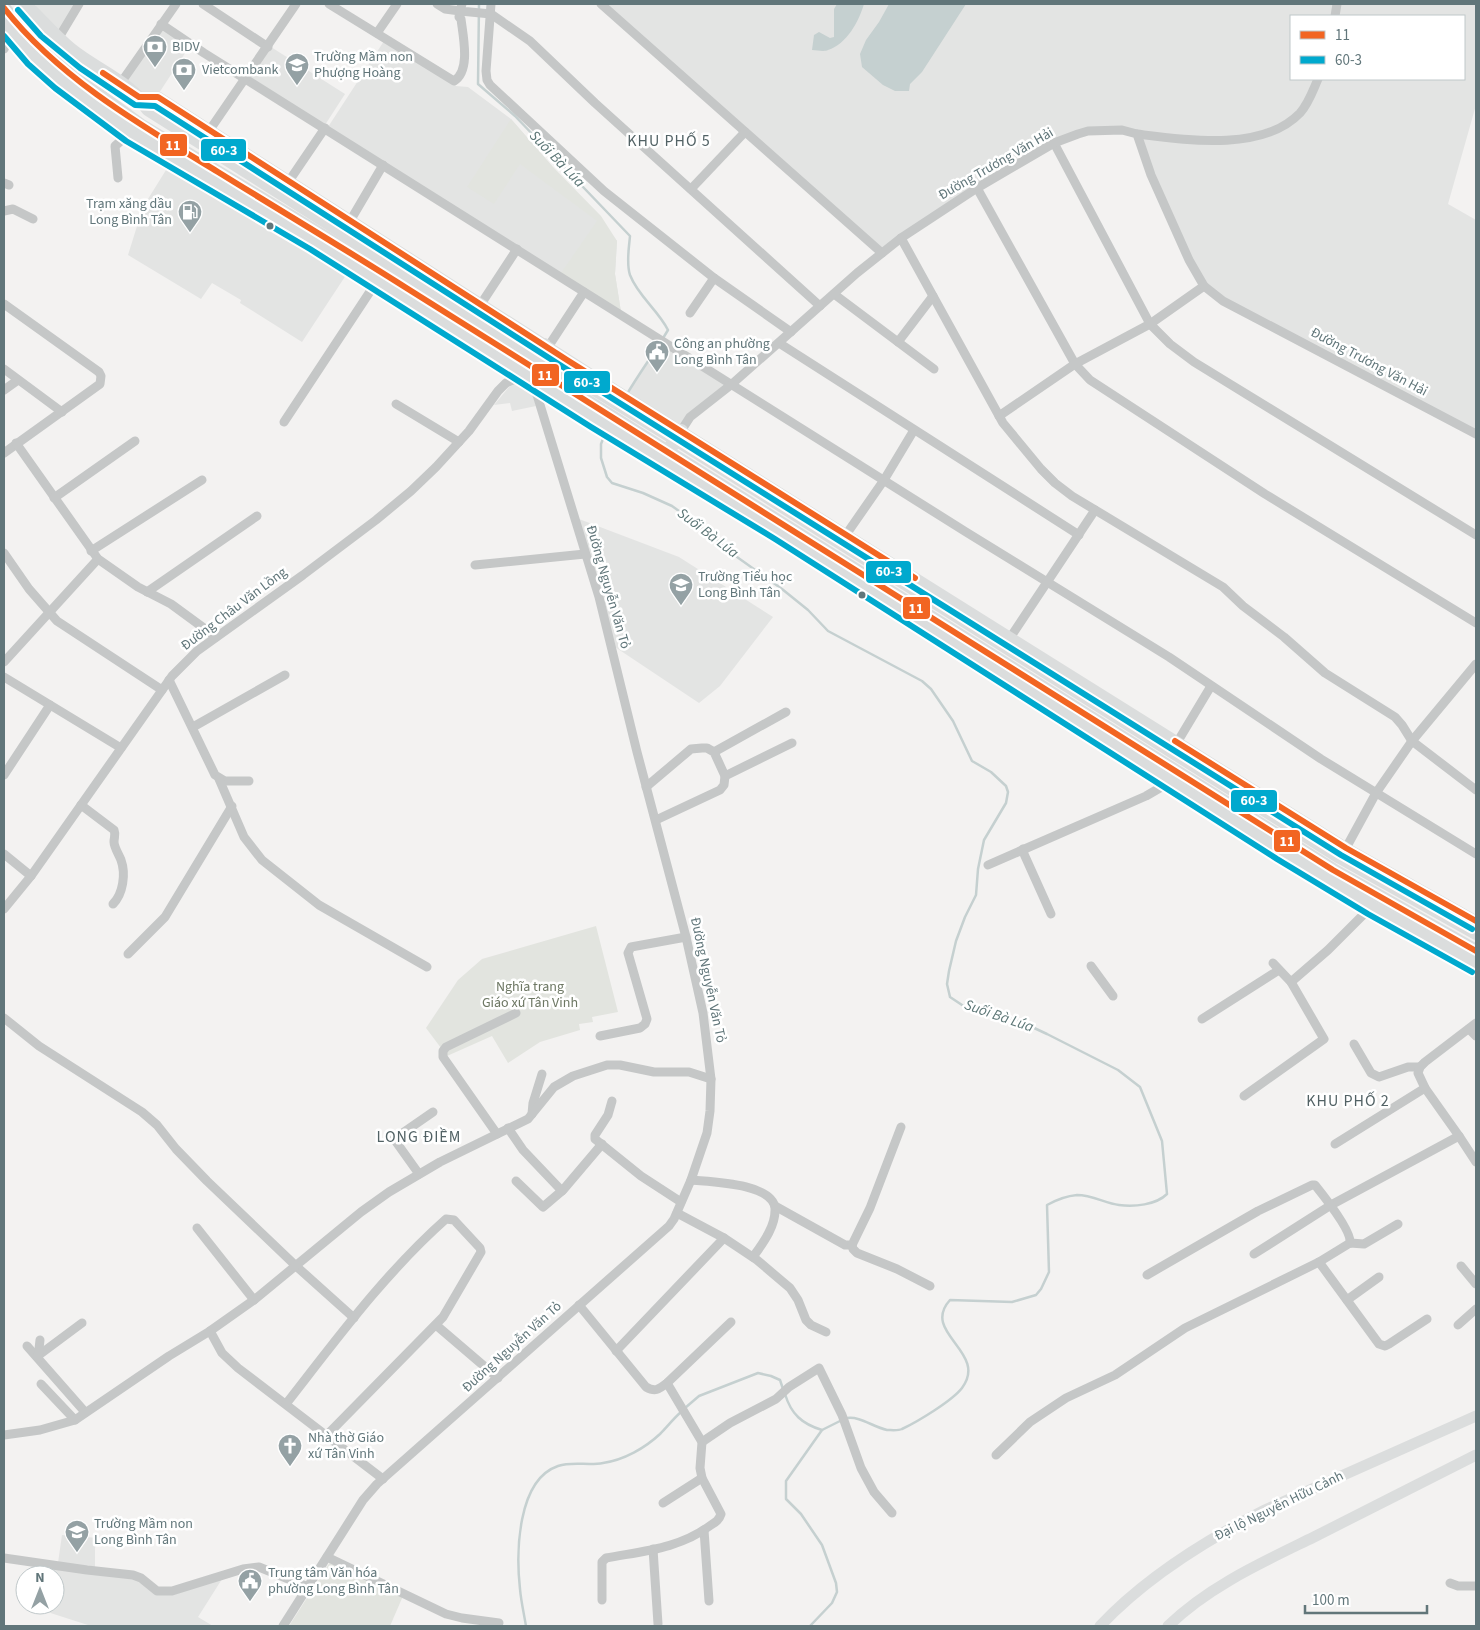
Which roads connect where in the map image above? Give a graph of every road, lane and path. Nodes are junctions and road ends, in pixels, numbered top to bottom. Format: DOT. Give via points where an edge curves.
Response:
graph roads {
  1 [pos="79,4"];
  2 [pos="176,4"];
  3 [pos="203,4"];
  4 [pos="296,4"];
  5 [pos="329,4"];
  6 [pos="397,4"];
  7 [pos="437,4"];
  8 [pos="491,4"];
  9 [pos="601,4"];
  10 [pos="26,5"];
  11 [pos="4,8"];
  12 [pos="461,8"];
  13 [pos="491,14"];
  14 [pos="161,24"];
  15 [pos="12,28"];
  16 [pos="377,33"];
  17 [pos="58,39"];
  18 [pos="268,46"];
  19 [pos="4,50"];
  20 [pos="246,78"];
  21 [pos="1318,80"];
  22 [pos="120,84"];
  23 [pos="140,97"];
  24 [pos="325,128"];
  25 [pos="209,131"];
  26 [pos="130,132"];
  27 [pos="745,132"];
  28 [pos="1137,134"];
  29 [pos="1054,143"];
  30 [pos="383,165"];
  31 [pos="118,178"];
  32 [pos="289,181"];
  33 [pos="977,188"];
  34 [pos="691,189"];
  35 [pos="4,211"];
  36 [pos="33,219"];
  37 [pos="350,220"];
  38 [pos="342,232"];
  39 [pos="901,238"];
  40 [pos="517,249"];
  41 [pos="882,253"];
  42 [pos="714,278"];
  43 [pos="377,281"];
  44 [pos="1204,286"];
  45 [pos="584,292"];
  46 [pos="834,294"];
  47 [pos="933,296"];
  48 [pos="4,304"];
  49 [pos="481,304"];
  50 [pos="820,306"];
  51 [pos="690,313"];
  52 [pos="1150,324"];
  53 [pos="791,332"];
  54 [pos="898,342"];
  55 [pos="779,343"];
  56 [pos="537,357"];
  57 [pos="1075,364"];
  58 [pos="4,369"];
  59 [pos="934,370"];
  60 [pos="18,380"];
  61 [pos="732,384"];
  62 [pos="4,390"];
  63 [pos="396,404"];
  64 [pos="606,405"];
  65 [pos="62,412"];
  66 [pos="623,416"];
  67 [pos="999,416"];
  68 [pos="284,422"];
  69 [pos="914,430"];
  70 [pos="1476,434"];
  71 [pos="678,435"];
  72 [pos="135,441"];
  73 [pos="459,442"];
  74 [pos="16,443"];
  75 [pos="4,453"];
  76 [pos="665,456"];
  77 [pos="202,480"];
  78 [pos="884,480"];
  79 [pos="54,498"];
  80 [pos="1095,510"];
  81 [pos="257,516"];
  82 [pos="1079,535"];
  83 [pos="1476,535"];
  84 [pos="843,538"];
  85 [pos="91,551"];
  86 [pos="4,553"];
  87 [pos="585,554"];
  88 [pos="98,560"];
  89 [pos="475,565"];
  90 [pos="1048,582"];
  91 [pos="147,592"];
  92 [pos="49,613"];
  93 [pos="1476,623"];
  94 [pos="216,638"];
  95 [pos="1008,641"];
  96 [pos="4,662"];
  97 [pos="1476,664"];
  98 [pos="285,675"];
  99 [pos="4,677"];
  100 [pos="169,680"];
  101 [pos="1211,686"];
  102 [pos="162,690"];
  103 [pos="50,706"];
  104 [pos="786,712"];
  105 [pos="193,727"];
  106 [pos="1412,741"];
  107 [pos="792,743"];
  108 [pos="1174,747"];
  109 [pos="121,748"];
  110 [pos="714,752"];
  111 [pos="4,775"];
  112 [pos="725,776"];
  113 [pos="1174,777"];
  114 [pos="219,779"];
  115 [pos="249,782"];
  116 [pos="646,787"];
  117 [pos="1476,790"];
  118 [pos="1376,793"];
  119 [pos="81,804"];
  120 [pos="232,806"];
  121 [pos="656,820"];
  122 [pos="1023,849"];
  123 [pos="1343,852"];
  124 [pos="4,854"];
  125 [pos="1476,854"];
  126 [pos="988,865"];
  127 [pos="1331,875"];
  128 [pos="31,876"];
  129 [pos="112,904"];
  130 [pos="1372,906"];
  131 [pos="4,909"];
  132 [pos="1051,914"];
  133 [pos="1476,921"];
  134 [pos="1476,933"];
  135 [pos="686,937"];
  136 [pos="1476,951"];
  137 [pos="128,954"];
  138 [pos="1476,964"];
  139 [pos="1091,966"];
  140 [pos="428,967"];
  141 [pos="1291,982"];
  142 [pos="1113,996"];
  143 [pos="516,1013"];
  144 [pos="4,1018"];
  145 [pos="1202,1018"];
  146 [pos="1473,1026"];
  147 [pos="600,1036"];
  148 [pos="1476,1036"];
  149 [pos="1354,1044"];
  150 [pos="1420,1067"];
  151 [pos="542,1074"];
  152 [pos="711,1080"];
  153 [pos="1425,1088"];
  154 [pos="1244,1096"];
  155 [pos="612,1101"];
  156 [pos="433,1112"];
  157 [pos="532,1114"];
  158 [pos="901,1127"];
  159 [pos="508,1128"];
  160 [pos="497,1134"];
  161 [pos="1459,1136"];
  162 [pos="602,1144"];
  163 [pos="1335,1144"];
  164 [pos="1476,1162"];
  165 [pos="419,1174"];
  166 [pos="691,1180"];
  167 [pos="516,1181"];
  168 [pos="562,1191"];
  169 [pos="681,1202"];
  170 [pos="1331,1205"];
  171 [pos="774,1206"];
  172 [pos="677,1213"];
  173 [pos="1398,1224"];
  174 [pos="197,1228"];
  175 [pos="724,1238"];
  176 [pos="1350,1243"];
  177 [pos="852,1245"];
  178 [pos="1254,1254"];
  179 [pos="754,1257"];
  180 [pos="1319,1262"];
  181 [pos="296,1266"];
  182 [pos="1461,1266"];
  183 [pos="1147,1275"];
  184 [pos="1379,1277"];
  185 [pos="1476,1284"];
  186 [pos="930,1286"];
  187 [pos="254,1300"];
  188 [pos="1347,1300"];
  189 [pos="579,1305"];
  190 [pos="1476,1309"];
  191 [pos="354,1318"];
  192 [pos="1427,1319"];
  193 [pos="82,1322"];
  194 [pos="731,1322"];
  195 [pos="436,1325"];
  196 [pos="1458,1325"];
  197 [pos="210,1331"];
  198 [pos="826,1332"];
  199 [pos="40,1340"];
  200 [pos="27,1346"];
  201 [pos="616,1351"];
  202 [pos="38,1357"];
  203 [pos="498,1378"];
  204 [pos="41,1384"];
  205 [pos="667,1384"];
  206 [pos="286,1404"];
  207 [pos="85,1412"];
  208 [pos="1476,1416"];
  209 [pos="75,1420"];
  210 [pos="4,1435"];
  211 [pos="327,1435"];
  212 [pos="702,1442"];
  213 [pos="996,1455"];
  214 [pos="1476,1455"];
  215 [pos="702,1478"];
  216 [pos="383,1479"];
  217 [pos="663,1503"];
  218 [pos="892,1512"];
  219 [pos="704,1530"];
  220 [pos="653,1549"];
  221 [pos="327,1557"];
  222 [pos="4,1558"];
  223 [pos="1450,1583"];
  224 [pos="1476,1586"];
  225 [pos="308,1587"];
  226 [pos="602,1600"];
  227 [pos="710,1601"];
  228 [pos="499,1623"];
  229 [pos="658,1624"];
  230 [pos="283,1626"];
  231 [pos="1100,1626"];
  232 [pos="1168,1626"];
  1 -- 17 [label="street"];
  2 -- 14 [label="street"];
  3 -- 18 [label="street"];
  4 -- 18 [label="street"];
  5 -- 16 [label="street"];
  6 -- 16 [label="street"];
  7 -- 12 [label="street" via="445,8"];
  8 -- 13 [label="street"];
  9 -- 27 [label="street"];
  10 -- 17 [label="highway"];
  11 -- 15 [label="highway"];
  12 -- 13 [label="street"];
  12 -- 16 [label="street" via="459,17 465,66 458,80 454,81"];
  13 -- 34 [label="street" via="530,41"];
  13 -- 42 [label="street" via="486,72 490,85 586,175"];
  14 -- 20 [label="street"];
  14 -- 22 [label="street"];
  15 -- 19 [label="street"];
  15 -- 26 [label="main road" via="61,81"];
  15 -- 56 [label="highway" via="140,125 328,239"];
  17 -- 22 [label="highway"];
  18 -- 20 [label="street"];
  20 -- 24 [label="street"];
  20 -- 25 [label="street"];
  21 -- 28 [label="street" via="1301,112 1291,122 1272,131 1228,141"];
  22 -- 23 [label="highway"];
  23 -- 25 [label="main road" via="158,97"];
  23 -- 38 [label="highway" via="148,109"];
  24 -- 30 [label="street"];
  24 -- 32 [label="street"];
  25 -- 32 [label="main road"];
  26 -- 31 [label="street" via="115,146"];
  26 -- 43 [label="main road"];
  27 -- 34 [label="street"];
  27 -- 41 [label="street"];
  28 -- 29 [label="street, Đường Trương Văn Hải" via="1122,130 1088,131"];
  28 -- 44 [label="street, Đường Trương Văn Hải" via="1151,175"];
  29 -- 33 [label="street, Đường Trương Văn Hải"];
  29 -- 52 [label="street"];
  30 -- 37 [label="street"];
  30 -- 40 [label="street"];
  32 -- 37 [label="main road"];
  33 -- 39 [label="street, Đường Trương Văn Hải"];
  33 -- 57 [label="street"];
  34 -- 50 [label="street"];
  35 -- 36 [label="street" via="13,210"];
  37 -- 38 [label="street"];
  37 -- 49 [label="main road"];
  38 -- 56 [label="highway"];
  39 -- 41 [label="street, Đường Trương Văn Hải"];
  39 -- 47 [label="street"];
  40 -- 45 [label="street"];
  40 -- 49 [label="street"];
  41 -- 46 [label="street, Đường Trương Văn Hải"];
  42 -- 51 [label="street"];
  42 -- 53 [label="street"];
  43 -- 56 [label="main road"];
  43 -- 68 [label="street"];
  44 -- 52 [label="street"];
  44 -- 70 [label="street, Đường Trương Văn Hải" via="1222,301"];
  45 -- 56 [label="street"];
  45 -- 61 [label="street"];
  46 -- 50 [label="street, Đường Trương Văn Hải"];
  46 -- 54 [label="street"];
  47 -- 54 [label="street"];
  47 -- 67 [label="street"];
  48 -- 65 [label="street" via="99,372 100,384"];
  49 -- 56 [label="main road"];
  50 -- 53 [label="street, Đường Trương Văn Hải"];
  52 -- 57 [label="street"];
  52 -- 83 [label="street" via="1194,362"];
  53 -- 55 [label="street, Đường Trương Văn Hải"];
  54 -- 59 [label="street"];
  55 -- 61 [label="street, Đường Trương Văn Hải"];
  55 -- 69 [label="street"];
  56 -- 64 [label="highway"];
  56 -- 64 [label="main road"];
  56 -- 73 [label="street, Đường Châu Văn Lồng" via="498,391"];
  56 -- 87 [label="street, Đường Nguyễn Văn Tỏ" via="537,395"];
  57 -- 67 [label="street"];
  57 -- 93 [label="street" via="1097,385 1265,494"];
  58 -- 60 [label="street"];
  60 -- 62 [label="street"];
  60 -- 65 [label="street"];
  61 -- 71 [label="street, Đường Trương Văn Hải" via="690,417"];
  61 -- 78 [label="street"];
  63 -- 73 [label="street"];
  64 -- 66 [label="highway"];
  64 -- 66 [label="main road"];
  65 -- 74 [label="street"];
  66 -- 71 [label="highway"];
  66 -- 76 [label="highway"];
  67 -- 80 [label="street" via="1027,454 1055,483"];
  69 -- 78 [label="street"];
  69 -- 82 [label="street"];
  71 -- 76 [label="highway"];
  71 -- 84 [label="highway"];
  72 -- 79 [label="street"];
  73 -- 94 [label="street, Đường Châu Văn Lồng" via="427,476 376,520"];
  74 -- 75 [label="street"];
  74 -- 79 [label="street"];
  76 -- 113 [label="highway"];
  77 -- 85 [label="street"];
  78 -- 84 [label="street"];
  78 -- 90 [label="street"];
  79 -- 85 [label="street"];
  80 -- 82 [label="street"];
  80 -- 106 [label="street" via="1223,587 1325,672 1395,717"];
  81 -- 91 [label="street"];
  82 -- 90 [label="street"];
  84 -- 95 [label="highway"];
  85 -- 88 [label="street"];
  86 -- 92 [label="street"];
  87 -- 89 [label="street"];
  87 -- 116 [label="street, Đường Nguyễn Văn Tỏ" via="599,597"];
  88 -- 91 [label="street"];
  88 -- 92 [label="street"];
  90 -- 95 [label="street"];
  90 -- 101 [label="street"];
  91 -- 94 [label="street" via="171,604"];
  92 -- 96 [label="street"];
  92 -- 102 [label="street"];
  94 -- 100 [label="street, Đường Châu Văn Lồng" via="197,651"];
  95 -- 108 [label="highway"];
  97 -- 106 [label="street"];
  98 -- 105 [label="street"];
  99 -- 103 [label="street"];
  100 -- 102 [label="street, Đường Châu Văn Lồng"];
  100 -- 105 [label="street"];
  101 -- 108 [label="street"];
  101 -- 118 [label="street"];
  102 -- 109 [label="street, Đường Châu Văn Lồng"];
  103 -- 109 [label="street"];
  103 -- 111 [label="street"];
  104 -- 110 [label="street"];
  105 -- 114 [label="street"];
  106 -- 117 [label="street"];
  106 -- 118 [label="street"];
  107 -- 112 [label="street"];
  108 -- 123 [label="highway"];
  109 -- 119 [label="street, Đường Châu Văn Lồng"];
  110 -- 112 [label="street"];
  110 -- 116 [label="street" via="708,748 691,749"];
  112 -- 121 [label="street" via="720,790"];
  113 -- 122 [label="street" via="1146,796"];
  113 -- 127 [label="highway"];
  114 -- 115 [label="street"];
  114 -- 120 [label="street"];
  116 -- 121 [label="street, Đường Nguyễn Văn Tỏ"];
  118 -- 123 [label="street"];
  118 -- 125 [label="street"];
  119 -- 128 [label="street, Đường Châu Văn Lồng"];
  119 -- 129 [label="street" via="116,835 114,842 124,876 119,897"];
  120 -- 137 [label="street" via="166,917"];
  120 -- 140 [label="street" via="244,837 262,860 319,905"];
  121 -- 135 [label="street, Đường Nguyễn Văn Tỏ"];
  122 -- 126 [label="street"];
  122 -- 132 [label="street"];
  123 -- 127 [label="highway"];
  123 -- 133 [label="main road"];
  123 -- 134 [label="highway"];
  124 -- 128 [label="street"];
  127 -- 130 [label="main road"];
  127 -- 136 [label="highway"];
  128 -- 131 [label="street, Đường Châu Văn Lồng"];
  130 -- 138 [label="main road"];
  130 -- 141 [label="street"];
  135 -- 147 [label="street" via="631,947 628,953 647,1018 645,1024 640,1028"];
  135 -- 152 [label="street, Đường Nguyễn Văn Tỏ" via="703,1013"];
  139 -- 142 [label="street"];
  141 -- 145 [label="street" via="1276,966"];
  141 -- 154 [label="street" via="1324,1039"];
  143 -- 160 [label="street" via="443,1051 443,1058"];
  144 -- 181 [label="street" via="39,1046 142,1112 192,1166"];
  146 -- 148 [label="street"];
  146 -- 150 [label="street"];
  149 -- 150 [label="street" via="1375,1076"];
  150 -- 153 [label="street" via="1418,1073"];
  151 -- 157 [label="street"];
  152 -- 157 [label="street" via="689,1072 654,1072 607,1064 573,1076 554,1087"];
  152 -- 166 [label="street, Đường Nguyễn Văn Tỏ" via="706,1133"];
  153 -- 161 [label="street"];
  153 -- 163 [label="street"];
  155 -- 162 [label="street" via="608,1115 595,1135"];
  156 -- 165 [label="street" via="394,1139"];
  157 -- 159 [label="street"];
  158 -- 177 [label="street"];
  159 -- 160 [label="street"];
  159 -- 168 [label="street" via="523,1150"];
  160 -- 165 [label="street"];
  161 -- 164 [label="street"];
  161 -- 170 [label="street"];
  162 -- 168 [label="street"];
  162 -- 169 [label="street" via="640,1176"];
  165 -- 181 [label="street" via="360,1212"];
  166 -- 169 [label="street, Đường Nguyễn Văn Tỏ"];
  166 -- 171 [label="street" via="761,1191 769,1196"];
  167 -- 168 [label="street" via="543,1207"];
  169 -- 172 [label="street, Đường Nguyễn Văn Tỏ"];
  170 -- 176 [label="street" via="1349,1235"];
  170 -- 178 [label="street"];
  170 -- 183 [label="street" via="1314,1185 1307,1186"];
  171 -- 177 [label="street" via="845,1245"];
  171 -- 179 [label="street" via="770,1231"];
  172 -- 175 [label="street"];
  172 -- 189 [label="street, Đường Nguyễn Văn Tỏ" via="669,1226"];
  173 -- 176 [label="street" via="1364,1244"];
  174 -- 187 [label="street"];
  175 -- 179 [label="street"];
  175 -- 201 [label="street"];
  176 -- 180 [label="street"];
  177 -- 186 [label="street" via="857,1253"];
  179 -- 198 [label="street" via="790,1288 806,1320"];
  180 -- 188 [label="street"];
  180 -- 213 [label="street" via="1185,1328 1115,1375 1066,1398 1030,1422"];
  181 -- 187 [label="street"];
  181 -- 191 [label="street"];
  182 -- 185 [label="street"];
  184 -- 188 [label="street"];
  187 -- 197 [label="street"];
  188 -- 192 [label="street" via="1382,1345 1389,1344"];
  189 -- 201 [label="street"];
  189 -- 203 [label="street, Đường Nguyễn Văn Tỏ"];
  190 -- 196 [label="street"];
  191 -- 195 [label="street" via="406,1259 449,1219 454,1220 480,1248 480,1252"];
  191 -- 206 [label="street"];
  193 -- 202 [label="street"];
  194 -- 205 [label="street"];
  195 -- 203 [label="street"];
  195 -- 211 [label="street"];
  197 -- 206 [label="street" via="222,1354"];
  197 -- 207 [label="street"];
  199 -- 202 [label="street"];
  200 -- 202 [label="street"];
  201 -- 205 [label="street" via="652,1391"];
  202 -- 207 [label="street"];
  203 -- 216 [label="street, Đường Nguyễn Văn Tỏ"];
  204 -- 209 [label="street"];
  205 -- 212 [label="street"];
  206 -- 211 [label="street"];
  207 -- 209 [label="street"];
  208 -- 231 [label="main road, Đại lộ Nguyễn Hữu Cảnh" via="1233,1526 1158,1576"];
  209 -- 210 [label="street" via="40,1430"];
  211 -- 216 [label="street"];
  212 -- 215 [label="street"];
  212 -- 218 [label="street" via="776,1399 819,1368 842,1415 861,1468 874,1492"];
  214 -- 232 [label="main road" via="1266,1560 1212,1592"];
  215 -- 217 [label="street"];
  215 -- 219 [label="street" via="721,1514 720,1519"];
  216 -- 221 [label="street, Đường Nguyễn Văn Tỏ" via="363,1500"];
  219 -- 220 [label="street" via="678,1544"];
  219 -- 227 [label="street"];
  220 -- 226 [label="street" via="604,1560"];
  220 -- 229 [label="street"];
  221 -- 225 [label="street, Đường Nguyễn Văn Tỏ"];
  221 -- 228 [label="street" via="446,1614"];
  222 -- 225 [label="street" via="133,1575 157,1591 172,1591 259,1567"];
  223 -- 224 [label="street"];
  225 -- 230 [label="street, Đường Nguyễn Văn Tỏ"];
}
